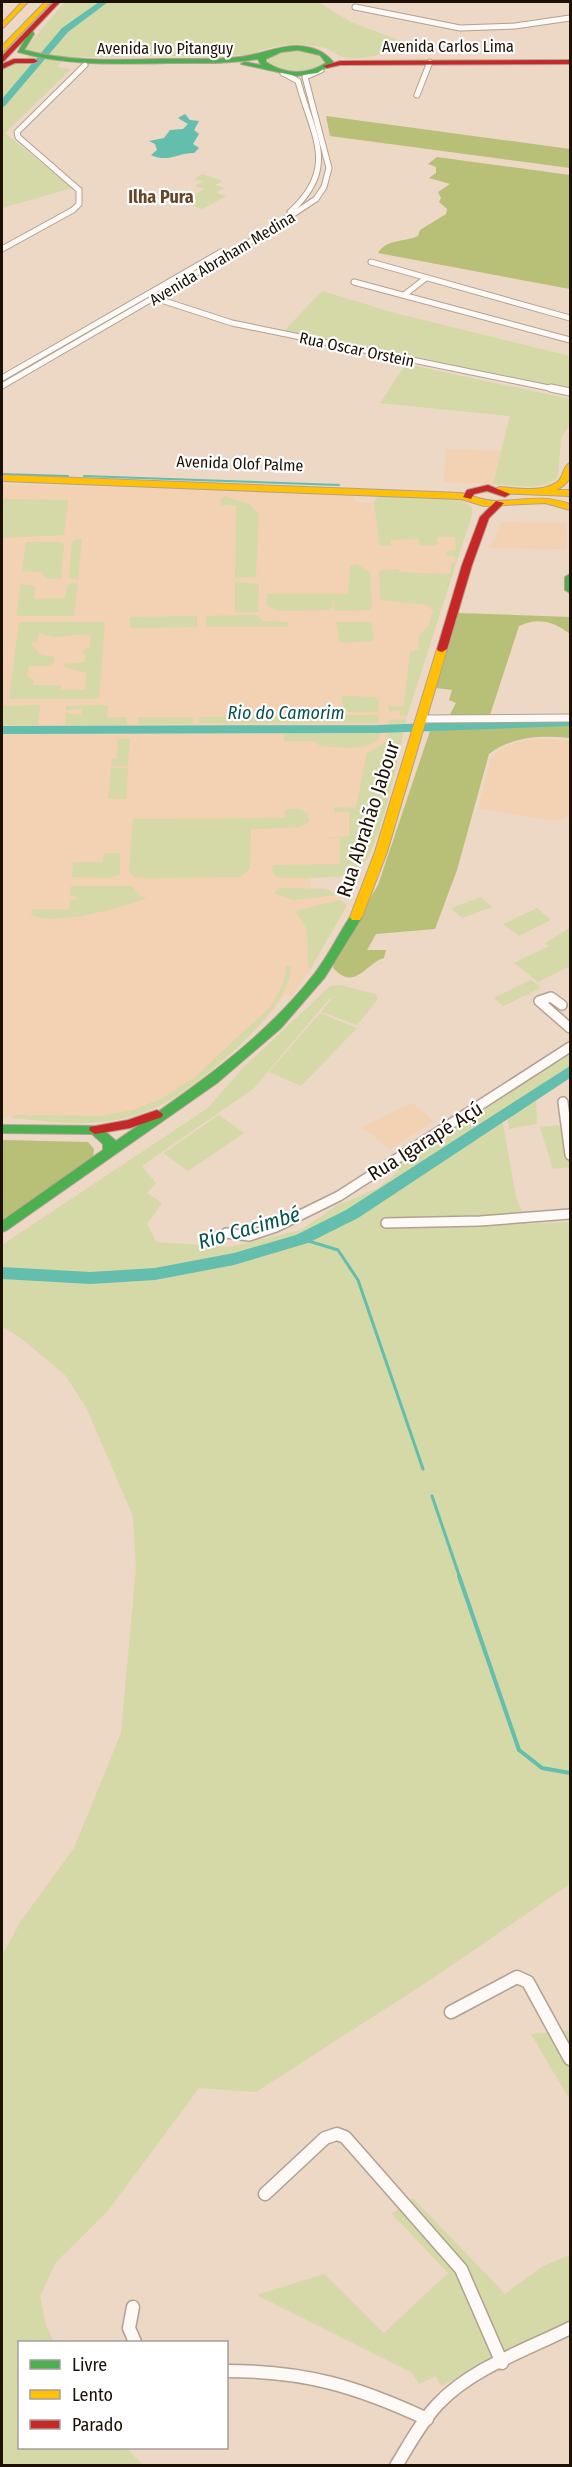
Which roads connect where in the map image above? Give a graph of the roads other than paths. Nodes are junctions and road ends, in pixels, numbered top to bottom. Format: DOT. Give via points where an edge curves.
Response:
graph roads {
  1 [pos="25,2"];
  2 [pos="33,2"];
  3 [pos="48,2"];
  4 [pos="57,2"];
  5 [pos="355,7"];
  6 [pos="570,18"];
  7 [pos="2,26"];
  8 [pos="30,31"];
  9 [pos="2,34"];
  10 [pos="2,51"];
  11 [pos="26,57"];
  12 [pos="570,57"];
  13 [pos="2,60"];
  14 [pos="76,62"];
  15 [pos="267,62"];
  16 [pos="430,62"];
  17 [pos="570,62"];
  18 [pos="325,64"];
  19 [pos="2,67"];
  20 [pos="283,73"];
  21 [pos="417,96"];
  22 [pos="262,233"];
  23 [pos="2,249"];
  24 [pos="371,262"];
  25 [pos="426,278"];
  26 [pos="354,282"];
  27 [pos="404,294"];
  28 [pos="147,295"];
  29 [pos="155,298"];
  30 [pos="570,318"];
  31 [pos="570,340"];
  32 [pos="45,353"];
  33 [pos="54,356"];
  34 [pos="36,358"];
  35 [pos="44,362"];
  36 [pos="2,378"];
  37 [pos="11,381"];
  38 [pos="2,386"];
  39 [pos="570,392"];
  40 [pos="570,456"];
  41 [pos="570,466"];
  42 [pos="2,471"];
  43 [pos="570,472"];
  44 [pos="2,478"];
  45 [pos="542,491"];
  46 [pos="570,493"];
  47 [pos="474,496"];
  48 [pos="502,497"];
  49 [pos="570,507"];
  50 [pos="485,517"];
  51 [pos="570,578"];
  52 [pos="570,590"];
  53 [pos="570,718"];
  54 [pos="419,725"];
  55 [pos="562,1005"];
  56 [pos="570,1028"];
  57 [pos="570,1047"];
  58 [pos="563,1102"];
  59 [pos="177,1105"];
  60 [pos="2,1129"];
  61 [pos="95,1130"];
  62 [pos="110,1153"];
  63 [pos="570,1155"];
  64 [pos="570,1214"];
  65 [pos="386,1223"];
  66 [pos="2,1227"];
  67 [pos="226,1233"];
  68 [pos="451,2012"];
  69 [pos="570,2059"];
  70 [pos="265,2194"];
  71 [pos="133,2307"];
  72 [pos="570,2328"];
  73 [pos="134,2341"];
  74 [pos="502,2363"];
  75 [pos="228,2371"];
  76 [pos="427,2419"];
  77 [pos="396,2466"];
  1 -- 7 [label="main road"];
  2 -- 9 [label="main road"];
  3 -- 10 [label="main road"];
  4 -- 8 [label="main road"];
  5 -- 6 [label="street" via="470,28"];
  8 -- 11 [label="main road" via="20,51"];
  8 -- 13 [label="main road"];
  11 -- 14 [label="main road, Avenida Ivo Pitanguy"];
  11 -- 19 [label="main road"];
  12 -- 18 [label="main road, Avenida Carlos Lima"];
  14 -- 15 [label="main road, Avenida Ivo Pitanguy"];
  14 -- 23 [label="street" via="17,132 79,190 79,204"];
  15 -- 18 [label="main road, Avenida Ivo Pitanguy" via="298,48 315,51"];
  15 -- 20 [label="main road"];
  16 -- 17 [label="main road, Avenida Carlos Lima"];
  16 -- 18 [label="main road, Avenida Carlos Lima"];
  16 -- 21 [label="street"];
  18 -- 20 [label="main road" via="304,73"];
  18 -- 22 [label="street, Avenida Abraham Medina" via="305,77 328,163 326,181 310,204"];
  20 -- 22 [label="street, Avenida Abraham Medina" via="298,81 321,170 306,200"];
  22 -- 28 [label="street, Avenida Abraham Medina" via="252,234"];
  22 -- 29 [label="street, Avenida Abraham Medina"];
  24 -- 25 [label="street"];
  25 -- 27 [label="street"];
  25 -- 30 [label="street"];
  26 -- 27 [label="street"];
  27 -- 31 [label="street"];
  28 -- 29 [label="street, Rua Oscar Orstein"];
  28 -- 32 [label="street, Avenida Abraham Medina"];
  29 -- 33 [label="street, Avenida Abraham Medina"];
  29 -- 39 [label="street, Rua Oscar Orstein" via="232,323"];
  32 -- 33 [label="street"];
  32 -- 34 [label="street, Avenida Abraham Medina"];
  33 -- 35 [label="street, Avenida Abraham Medina"];
  34 -- 35 [label="street"];
  34 -- 36 [label="street, Avenida Abraham Medina"];
  35 -- 37 [label="street, Avenida Abraham Medina"];
  36 -- 37 [label="street"];
  37 -- 38 [label="street, Avenida Abraham Medina"];
  40 -- 41 [label="main road"];
  41 -- 43 [label="main road"];
  41 -- 45 [label="main road" via="561,486"];
  42 -- 47 [label="main road, Avenida Olof Palme"];
  44 -- 47 [label="main road, Avenida Olof Palme"];
  45 -- 46 [label="main road"];
  45 -- 48 [label="main road"];
  47 -- 48 [label="main road"];
  47 -- 50 [label="main road"];
  48 -- 49 [label="main road" via="543,499"];
  48 -- 50 [label="main road, Rua Abrahão Jabour"];
  50 -- 54 [label="main road, Rua Abrahão Jabour"];
  51 -- 52 [label="main road"];
  53 -- 54 [label="street"];
  54 -- 59 [label="main road, Rua Abrahão Jabour" via="381,852 357,915 332,957 277,1025"];
  55 -- 56 [label="street" via="551,997 539,1000"];
  57 -- 67 [label="street, Rua Igarapé Açú" via="339,1196 249,1236"];
  58 -- 63 [label="street"];
  59 -- 61 [label="main road, Rua Abrahão Jabour" via="130,1124"];
  59 -- 62 [label="main road, Rua Abrahão Jabour"];
  60 -- 61 [label="main road, Rua Abrahão Jabour"];
  61 -- 62 [label="main road" via="110,1142"];
  62 -- 66 [label="main road, Rua Abrahão Jabour"];
  64 -- 65 [label="street"];
  68 -- 69 [label="street" via="517,1977 528,1982"];
  70 -- 74 [label="street" via="325,2138 337,2134 345,2137 461,2269"];
  71 -- 73 [label="street" via="129,2328"];
  72 -- 74 [label="street"];
  74 -- 76 [label="street" via="453,2390"];
  75 -- 76 [label="street" via="301,2373 345,2383"];
  76 -- 77 [label="street"];
}
